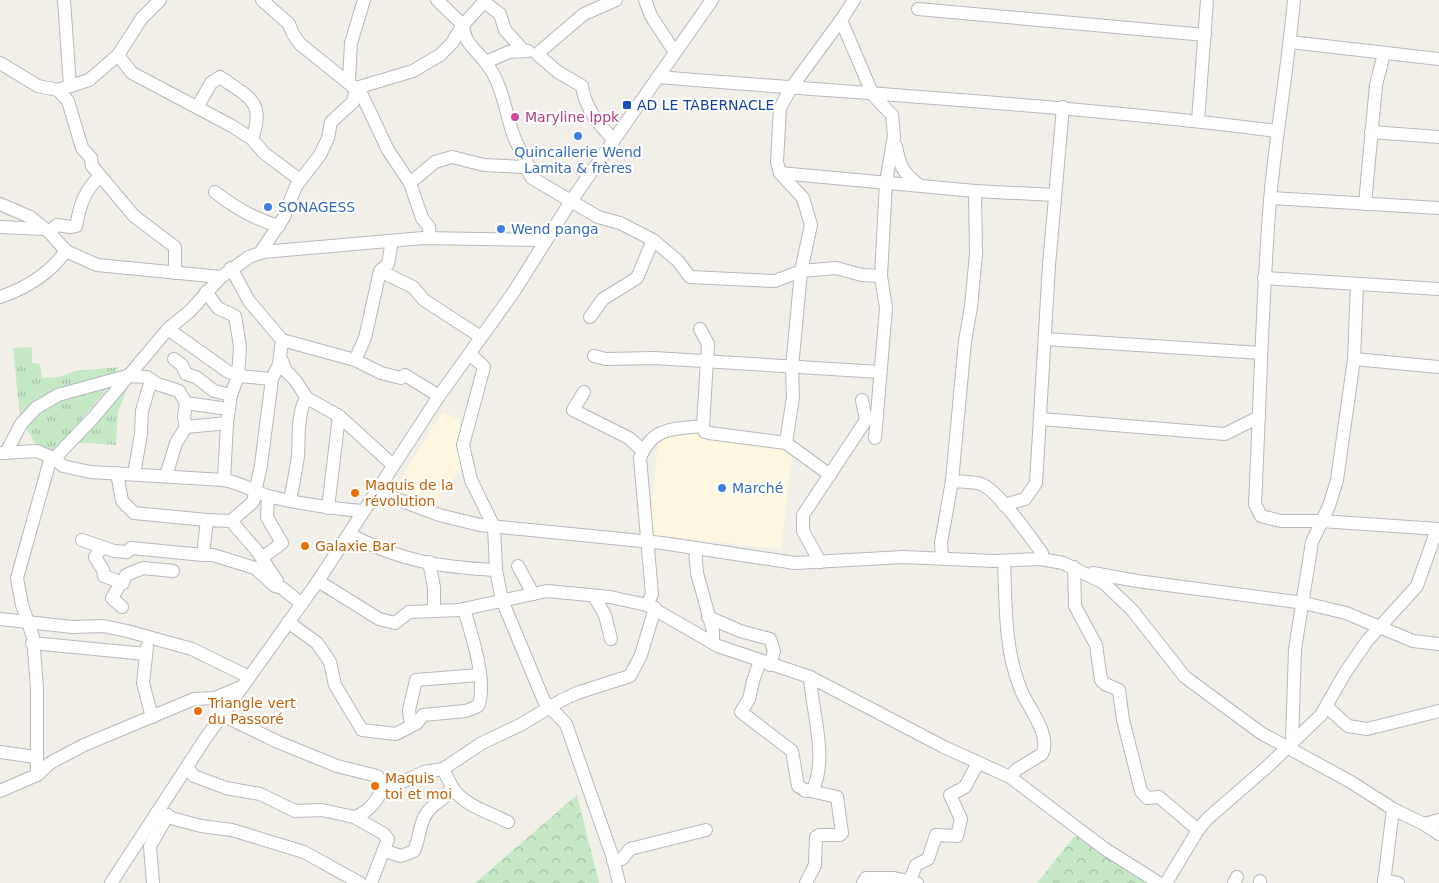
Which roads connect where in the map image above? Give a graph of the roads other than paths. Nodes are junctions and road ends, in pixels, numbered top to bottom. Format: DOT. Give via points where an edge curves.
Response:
graph roads {
  1 [pos="64,0"];
  2 [pos="160,0"];
  3 [pos="262,0"];
  4 [pos="364,0"];
  5 [pos="437,0"];
  6 [pos="616,0"];
  7 [pos="645,0"];
  8 [pos="712,0"];
  9 [pos="854,0"];
  10 [pos="1207,0"];
  11 [pos="1294,0"];
  12 [pos="918,9"];
  13 [pos="841,20"];
  14 [pos="463,25"];
  15 [pos="1205,35"];
  16 [pos="1290,42"];
  17 [pos="523,50"];
  18 [pos="674,51"];
  19 [pos="537,54"];
  20 [pos="1384,54"];
  21 [pos="118,55"];
  22 [pos="1439,59"];
  23 [pos="486,62"];
  24 [pos="0,63"];
  25 [pos="658,77"];
  26 [pos="353,85"];
  27 [pos="64,88"];
  28 [pos="791,88"];
  29 [pos="873,95"];
  30 [pos="198,106"];
  31 [pos="1063,107"];
  32 [pos="1198,121"];
  33 [pos="1277,131"];
  34 [pos="1371,132"];
  35 [pos="894,136"];
  36 [pos="1439,137"];
  37 [pos="252,139"];
  38 [pos="614,140"];
  39 [pos="531,172"];
  40 [pos="780,173"];
  41 [pos="100,176"];
  42 [pos="300,180"];
  43 [pos="886,182"];
  44 [pos="410,183"];
  45 [pos="920,186"];
  46 [pos="975,191"];
  47 [pos="216,192"];
  48 [pos="1055,195"];
  49 [pos="1270,198"];
  50 [pos="571,201"];
  51 [pos="0,204"];
  52 [pos="1365,204"];
  53 [pos="1439,208"];
  54 [pos="278,226"];
  55 [pos="0,228"];
  56 [pos="47,231"];
  57 [pos="430,238"];
  58 [pos="546,240"];
  59 [pos="653,240"];
  60 [pos="392,241"];
  61 [pos="66,251"];
  62 [pos="260,253"];
  63 [pos="380,271"];
  64 [pos="800,271"];
  65 [pos="226,272"];
  66 [pos="175,273"];
  67 [pos="881,276"];
  68 [pos="1264,278"];
  69 [pos="1357,285"];
  70 [pos="1439,289"];
  71 [pos="206,292"];
  72 [pos="0,297"];
  73 [pos="249,301"];
  74 [pos="235,316"];
  75 [pos="590,317"];
  76 [pos="168,329"];
  77 [pos="700,329"];
  78 [pos="481,337"];
  79 [pos="1045,339"];
  80 [pos="282,340"];
  81 [pos="1262,353"];
  82 [pos="279,354"];
  83 [pos="470,354"];
  84 [pos="594,356"];
  85 [pos="174,359"];
  86 [pos="1354,359"];
  87 [pos="355,360"];
  88 [pos="706,363"];
  89 [pos="1439,367"];
  90 [pos="792,368"];
  91 [pos="880,372"];
  92 [pos="127,376"];
  93 [pos="238,376"];
  94 [pos="272,379"];
  95 [pos="151,380"];
  96 [pos="584,392"];
  97 [pos="231,395"];
  98 [pos="439,396"];
  99 [pos="307,398"];
  100 [pos="862,400"];
  101 [pos="186,403"];
  102 [pos="228,409"];
  103 [pos="339,416"];
  104 [pos="1259,417"];
  105 [pos="1041,419"];
  106 [pos="227,423"];
  107 [pos="703,426"];
  108 [pos="186,427"];
  109 [pos="875,438"];
  110 [pos="786,443"];
  111 [pos="643,452"];
  112 [pos="3,453"];
  113 [pos="55,459"];
  114 [pos="393,465"];
  115 [pos="117,473"];
  116 [pos="134,474"];
  117 [pos="830,475"];
  118 [pos="166,476"];
  119 [pos="224,480"];
  120 [pos="952,481"];
  121 [pos="255,490"];
  122 [pos="376,491"];
  123 [pos="268,496"];
  124 [pos="290,500"];
  125 [pos="1004,506"];
  126 [pos="328,508"];
  127 [pos="362,512"];
  128 [pos="207,520"];
  129 [pos="231,521"];
  130 [pos="1321,521"];
  131 [pos="494,527"];
  132 [pos="1438,529"];
  133 [pos="348,534"];
  134 [pos="82,540"];
  135 [pos="648,542"];
  136 [pos="102,547"];
  137 [pos="695,548"];
  138 [pos="203,555"];
  139 [pos="262,558"];
  140 [pos="942,558"];
  141 [pos="1041,559"];
  142 [pos="1004,561"];
  143 [pos="429,562"];
  144 [pos="820,562"];
  145 [pos="518,566"];
  146 [pos="496,570"];
  147 [pos="1080,570"];
  148 [pos="173,571"];
  149 [pos="318,581"];
  150 [pos="121,583"];
  151 [pos="282,588"];
  152 [pos="533,594"];
  153 [pos="594,596"];
  154 [pos="502,600"];
  155 [pos="1304,603"];
  156 [pos="302,604"];
  157 [pos="651,606"];
  158 [pos="122,607"];
  159 [pos="464,609"];
  160 [pos="434,611"];
  161 [pos="708,617"];
  162 [pos="0,619"];
  163 [pos="26,622"];
  164 [pos="288,622"];
  165 [pos="1382,626"];
  166 [pos="149,637"];
  167 [pos="611,639"];
  168 [pos="32,643"];
  169 [pos="713,643"];
  170 [pos="1439,644"];
  171 [pos="146,654"];
  172 [pos="765,663"];
  173 [pos="479,675"];
  174 [pos="810,677"];
  175 [pos="245,682"];
  176 [pos="550,706"];
  177 [pos="1327,707"];
  178 [pos="1439,711"];
  179 [pos="222,715"];
  180 [pos="152,717"];
  181 [pos="411,725"];
  182 [pos="1288,744"];
  183 [pos="0,752"];
  184 [pos="35,757"];
  185 [pos="978,763"];
  186 [pos="187,767"];
  187 [pos="443,769"];
  188 [pos="36,775"];
  189 [pos="1010,777"];
  190 [pos="382,787"];
  191 [pos="452,787"];
  192 [pos="0,791"];
  193 [pos="811,791"];
  194 [pos="1393,809"];
  195 [pos="162,814"];
  196 [pos="354,817"];
  197 [pos="1439,820"];
  198 [pos="508,822"];
  199 [pos="1424,824"];
  200 [pos="706,830"];
  201 [pos="1198,830"];
  202 [pos="1439,834"];
  203 [pos="385,851"];
  204 [pos="613,860"];
  205 [pos="1384,881"];
  206 [pos="914,882"];
  207 [pos="111,883"];
  208 [pos="153,883"];
  209 [pos="360,883"];
  210 [pos="371,883"];
  211 [pos="619,883"];
  212 [pos="806,883"];
  213 [pos="864,883"];
  214 [pos="1159,883"];
  215 [pos="1166,883"];
  216 [pos="1398,883"];
  1 -- 27 [label="street"];
  2 -- 21 [label="street" via="142,18"];
  3 -- 26 [label="street" via="289,24 300,44"];
  4 -- 26 [label="street" via="351,43"];
  5 -- 14 [label="street"];
  6 -- 19 [label="street" via="584,14"];
  7 -- 18 [label="street" via="651,16"];
  8 -- 18 [label="street"];
  9 -- 13 [label="street"];
  10 -- 15 [label="street"];
  11 -- 16 [label="street"];
  12 -- 15 [label="street"];
  13 -- 28 [label="street"];
  13 -- 29 [label="street"];
  14 -- 17 [label="street" via="484,2 500,14 505,30"];
  14 -- 23 [label="street" via="464,37"];
  14 -- 26 [label="street" via="440,55 413,71"];
  15 -- 32 [label="street"];
  16 -- 20 [label="street"];
  16 -- 33 [label="street"];
  17 -- 19 [label="street"];
  17 -- 23 [label="street"];
  18 -- 25 [label="street"];
  19 -- 38 [label="street" via="582,86 584,102"];
  20 -- 22 [label="street"];
  20 -- 34 [label="street" via="1376,85"];
  21 -- 27 [label="street" via="89,80"];
  21 -- 30 [label="street" via="132,73"];
  23 -- 39 [label="street" via="501,91 513,133"];
  24 -- 27 [label="street" via="38,86"];
  25 -- 28 [label="street"];
  25 -- 38 [label="street"];
  26 -- 42 [label="street" via="353,102 331,122 320,155"];
  26 -- 44 [label="street" via="366,101 388,150"];
  27 -- 41 [label="street" via="82,148"];
  28 -- 29 [label="street"];
  28 -- 40 [label="street" via="780,108 777,162"];
  29 -- 31 [label="street"];
  29 -- 35 [label="street" via="892,115"];
  30 -- 37 [label="street"];
  30 -- 37 [label="street" via="210,83 220,77 252,100 258,116"];
  31 -- 32 [label="street"];
  31 -- 48 [label="street"];
  32 -- 33 [label="street"];
  33 -- 49 [label="street"];
  34 -- 36 [label="street"];
  34 -- 52 [label="street"];
  35 -- 43 [label="street"];
  35 -- 45 [label="street" via="899,165"];
  37 -- 42 [label="street" via="264,154"];
  38 -- 50 [label="street"];
  39 -- 44 [label="street" via="525,167 484,166 452,157 435,162"];
  39 -- 50 [label="street" via="532,178"];
  40 -- 43 [label="street"];
  40 -- 64 [label="street" via="803,198 811,225"];
  41 -- 56 [label="street" via="86,191 76,226 57,225"];
  41 -- 66 [label="street" via="134,216 174,247"];
  42 -- 54 [label="street"];
  43 -- 45 [label="street"];
  43 -- 67 [label="street"];
  44 -- 57 [label="street" via="422,218 429,227"];
  45 -- 46 [label="street"];
  46 -- 48 [label="street"];
  46 -- 120 [label="street" via="976,254"];
  47 -- 54 [label="street" via="234,207"];
  48 -- 79 [label="street"];
  49 -- 52 [label="street"];
  49 -- 68 [label="street"];
  50 -- 58 [label="street"];
  50 -- 59 [label="street" via="598,217 620,223"];
  51 -- 56 [label="street" via="30,217"];
  52 -- 53 [label="street"];
  54 -- 62 [label="street"];
  55 -- 56 [label="street"];
  56 -- 61 [label="street"];
  57 -- 58 [label="street"];
  57 -- 60 [label="street"];
  58 -- 78 [label="street"];
  59 -- 64 [label="street" via="678,261 690,277 775,281"];
  59 -- 75 [label="street" via="637,278 603,299"];
  60 -- 62 [label="street"];
  60 -- 63 [label="street" via="388,264"];
  61 -- 66 [label="street" via="97,266"];
  61 -- 72 [label="street" via="54,267 24,288"];
  62 -- 65 [label="street"];
  63 -- 78 [label="street" via="413,287 424,300"];
  63 -- 87 [label="street" via="366,338"];
  64 -- 67 [label="street" via="836,268 862,276"];
  64 -- 90 [label="street"];
  65 -- 66 [label="street"];
  65 -- 71 [label="street"];
  65 -- 73 [label="street"];
  67 -- 91 [label="street" via="886,308"];
  68 -- 69 [label="street"];
  68 -- 81 [label="street"];
  69 -- 70 [label="street"];
  69 -- 86 [label="street"];
  71 -- 74 [label="street" via="218,308"];
  71 -- 76 [label="street"];
  73 -- 74 [label="street"];
  73 -- 80 [label="street"];
  74 -- 93 [label="street" via="240,346"];
  76 -- 92 [label="street"];
  76 -- 93 [label="street"];
  77 -- 88 [label="street" via="708,344"];
  78 -- 83 [label="street"];
  79 -- 81 [label="street"];
  79 -- 105 [label="street"];
  80 -- 82 [label="street"];
  80 -- 87 [label="street"];
  81 -- 104 [label="street"];
  82 -- 94 [label="street" via="279,364"];
  82 -- 99 [label="street" via="286,371"];
  83 -- 98 [label="street"];
  83 -- 131 [label="street" via="484,367 463,445 464,457 470,480"];
  84 -- 88 [label="street"];
  85 -- 97 [label="street" via="186,374 196,377 214,391"];
  86 -- 89 [label="street"];
  86 -- 130 [label="street" via="1337,480"];
  87 -- 98 [label="street" via="381,373 402,378 405,375"];
  88 -- 90 [label="street"];
  88 -- 107 [label="street"];
  90 -- 91 [label="street"];
  90 -- 110 [label="street" via="793,396"];
  91 -- 109 [label="street"];
  92 -- 95 [label="street"];
  92 -- 112 [label="street" via="49,400 36,408 20,424"];
  92 -- 113 [label="street"];
  93 -- 94 [label="street"];
  93 -- 97 [label="street"];
  94 -- 121 [label="street"];
  95 -- 101 [label="street" via="179,391"];
  95 -- 116 [label="street" via="142,411"];
  96 -- 111 [label="street" via="573,410 628,438"];
  97 -- 102 [label="street"];
  98 -- 114 [label="street"];
  99 -- 103 [label="street"];
  99 -- 124 [label="street" via="300,422"];
  100 -- 117 [label="street" via="866,420"];
  101 -- 102 [label="street"];
  101 -- 108 [label="street"];
  102 -- 106 [label="street"];
  103 -- 114 [label="street"];
  103 -- 126 [label="street"];
  104 -- 105 [label="street" via="1225,434"];
  104 -- 130 [label="street" via="1256,504 1261,516 1281,521"];
  105 -- 125 [label="street" via="1036,483 1025,499"];
  106 -- 108 [label="street"];
  106 -- 119 [label="street"];
  107 -- 110 [label="street" via="709,433"];
  107 -- 111 [label="street" via="655,435"];
  108 -- 118 [label="street" via="176,443"];
  110 -- 117 [label="street"];
  111 -- 135 [label="street" via="640,458 641,483"];
  112 -- 113 [label="street" via="38,451"];
  113 -- 115 [label="street" via="63,466"];
  113 -- 163 [label="street" via="50,464 42,489 17,578"];
  114 -- 122 [label="street"];
  115 -- 116 [label="street"];
  115 -- 128 [label="street" via="121,510"];
  116 -- 118 [label="street"];
  117 -- 144 [label="street" via="808,507 802,523 808,543"];
  118 -- 119 [label="street"];
  119 -- 121 [label="street"];
  120 -- 125 [label="street" via="982,484"];
  120 -- 140 [label="street" via="941,543"];
  121 -- 123 [label="street"];
  121 -- 129 [label="street" via="253,502"];
  122 -- 127 [label="street"];
  122 -- 131 [label="street" via="439,515"];
  123 -- 124 [label="street"];
  123 -- 139 [label="street" via="267,517 282,543"];
  124 -- 126 [label="street"];
  125 -- 141 [label="street" via="1042,553"];
  126 -- 127 [label="street"];
  127 -- 133 [label="street"];
  128 -- 129 [label="street"];
  128 -- 138 [label="street"];
  129 -- 139 [label="street"];
  130 -- 132 [label="street"];
  130 -- 155 [label="street" via="1312,542"];
  131 -- 135 [label="street"];
  131 -- 146 [label="street"];
  132 -- 165 [label="street" via="1417,586"];
  133 -- 143 [label="street" via="396,556"];
  133 -- 149 [label="street"];
  134 -- 136 [label="street"];
  135 -- 137 [label="street"];
  135 -- 157 [label="street"];
  136 -- 138 [label="street" via="114,551 128,552 131,548"];
  136 -- 150 [label="street" via="95,556 104,576"];
  137 -- 144 [label="street" via="796,563"];
  137 -- 161 [label="street" via="697,573"];
  138 -- 151 [label="street" via="255,568 275,586"];
  139 -- 151 [label="street"];
  140 -- 142 [label="street"];
  140 -- 144 [label="street" via="891,557"];
  141 -- 142 [label="street"];
  141 -- 147 [label="street"];
  142 -- 189 [label="street" via="1010,657 1044,742 1042,754 1021,766"];
  143 -- 146 [label="street" via="452,568"];
  143 -- 160 [label="street"];
  145 -- 152 [label="street"];
  146 -- 154 [label="street"];
  147 -- 155 [label="street" via="1137,581"];
  147 -- 182 [label="street" via="1104,583 1120,597 1185,677"];
  147 -- 201 [label="street" via="1075,606 1096,645 1101,680 1119,690 1141,791 1147,798 1159,797"];
  148 -- 150 [label="street" via="143,568 126,576"];
  149 -- 156 [label="street"];
  149 -- 160 [label="street" via="390,623 399,621 409,612"];
  150 -- 158 [label="street" via="112,598"];
  151 -- 156 [label="street"];
  152 -- 153 [label="street" via="561,592"];
  152 -- 154 [label="street"];
  153 -- 157 [label="street"];
  153 -- 167 [label="street" via="605,615"];
  154 -- 159 [label="street"];
  154 -- 176 [label="street" via="538,689"];
  155 -- 165 [label="street"];
  155 -- 182 [label="street" via="1296,649"];
  156 -- 164 [label="street"];
  157 -- 169 [label="street"];
  157 -- 176 [label="street" via="641,655 630,676 577,693"];
  159 -- 160 [label="street"];
  159 -- 173 [label="street"];
  161 -- 169 [label="street"];
  161 -- 172 [label="street" via="770,640 774,651"];
  162 -- 163 [label="street"];
  163 -- 166 [label="street" via="72,627 103,626"];
  163 -- 168 [label="street" via="33,637"];
  164 -- 175 [label="street"];
  164 -- 181 [label="street" via="315,640 330,662 335,684 362,730 396,734"];
  165 -- 170 [label="street" via="1412,641"];
  165 -- 177 [label="street" via="1367,641 1345,673"];
  166 -- 171 [label="street"];
  166 -- 175 [label="street" via="192,649"];
  168 -- 171 [label="street"];
  168 -- 184 [label="street" via="37,688"];
  169 -- 172 [label="street"];
  171 -- 180 [label="street" via="143,683"];
  172 -- 174 [label="street"];
  172 -- 193 [label="street" via="752,680 749,699 741,712 792,751 798,786 804,791"];
  173 -- 181 [label="street" via="481,696 476,708 423,715"];
  173 -- 181 [label="street" via="416,680 409,710"];
  174 -- 185 [label="street"];
  174 -- 193 [label="street" via="820,752 815,785"];
  175 -- 179 [label="street"];
  175 -- 180 [label="street" via="214,698 194,699"];
  176 -- 187 [label="street"];
  176 -- 204 [label="street" via="566,724"];
  177 -- 178 [label="street" via="1348,726 1367,729"];
  177 -- 182 [label="street" via="1316,722"];
  179 -- 186 [label="street"];
  179 -- 190 [label="street" via="337,766 377,776"];
  180 -- 188 [label="street" via="79,747"];
  182 -- 194 [label="street"];
  182 -- 201 [label="street"];
  183 -- 184 [label="street"];
  184 -- 188 [label="street"];
  185 -- 189 [label="street"];
  185 -- 206 [label="street" via="968,784 950,795 961,819 957,836 936,835 928,859 916,865"];
  186 -- 195 [label="street"];
  186 -- 196 [label="street" via="194,776 226,788 260,794 295,811 322,810"];
  187 -- 190 [label="street"];
  187 -- 191 [label="street"];
  188 -- 192 [label="street"];
  189 -- 214 [label="street" via="1105,849"];
  190 -- 196 [label="street" via="373,805"];
  191 -- 198 [label="street" via="467,803"];
  191 -- 203 [label="street" via="445,799 429,810 420,827 414,851 401,856"];
  193 -- 212 [label="street" via="837,797 842,833 817,836 815,865"];
  194 -- 199 [label="street"];
  194 -- 205 [label="street"];
  195 -- 207 [label="street"];
  195 -- 208 [label="street" via="150,846"];
  195 -- 209 [label="street" via="201,826 240,832 304,852"];
  196 -- 203 [label="street" via="387,836"];
  197 -- 199 [label="street"];
  199 -- 202 [label="street"];
  200 -- 204 [label="street" via="630,849 622,860"];
  201 -- 215 [label="street"];
  203 -- 210 [label="street"];
  204 -- 211 [label="street"];
  205 -- 216 [label="street"];
  206 -- 213 [label="street" via="866,878"];
}
